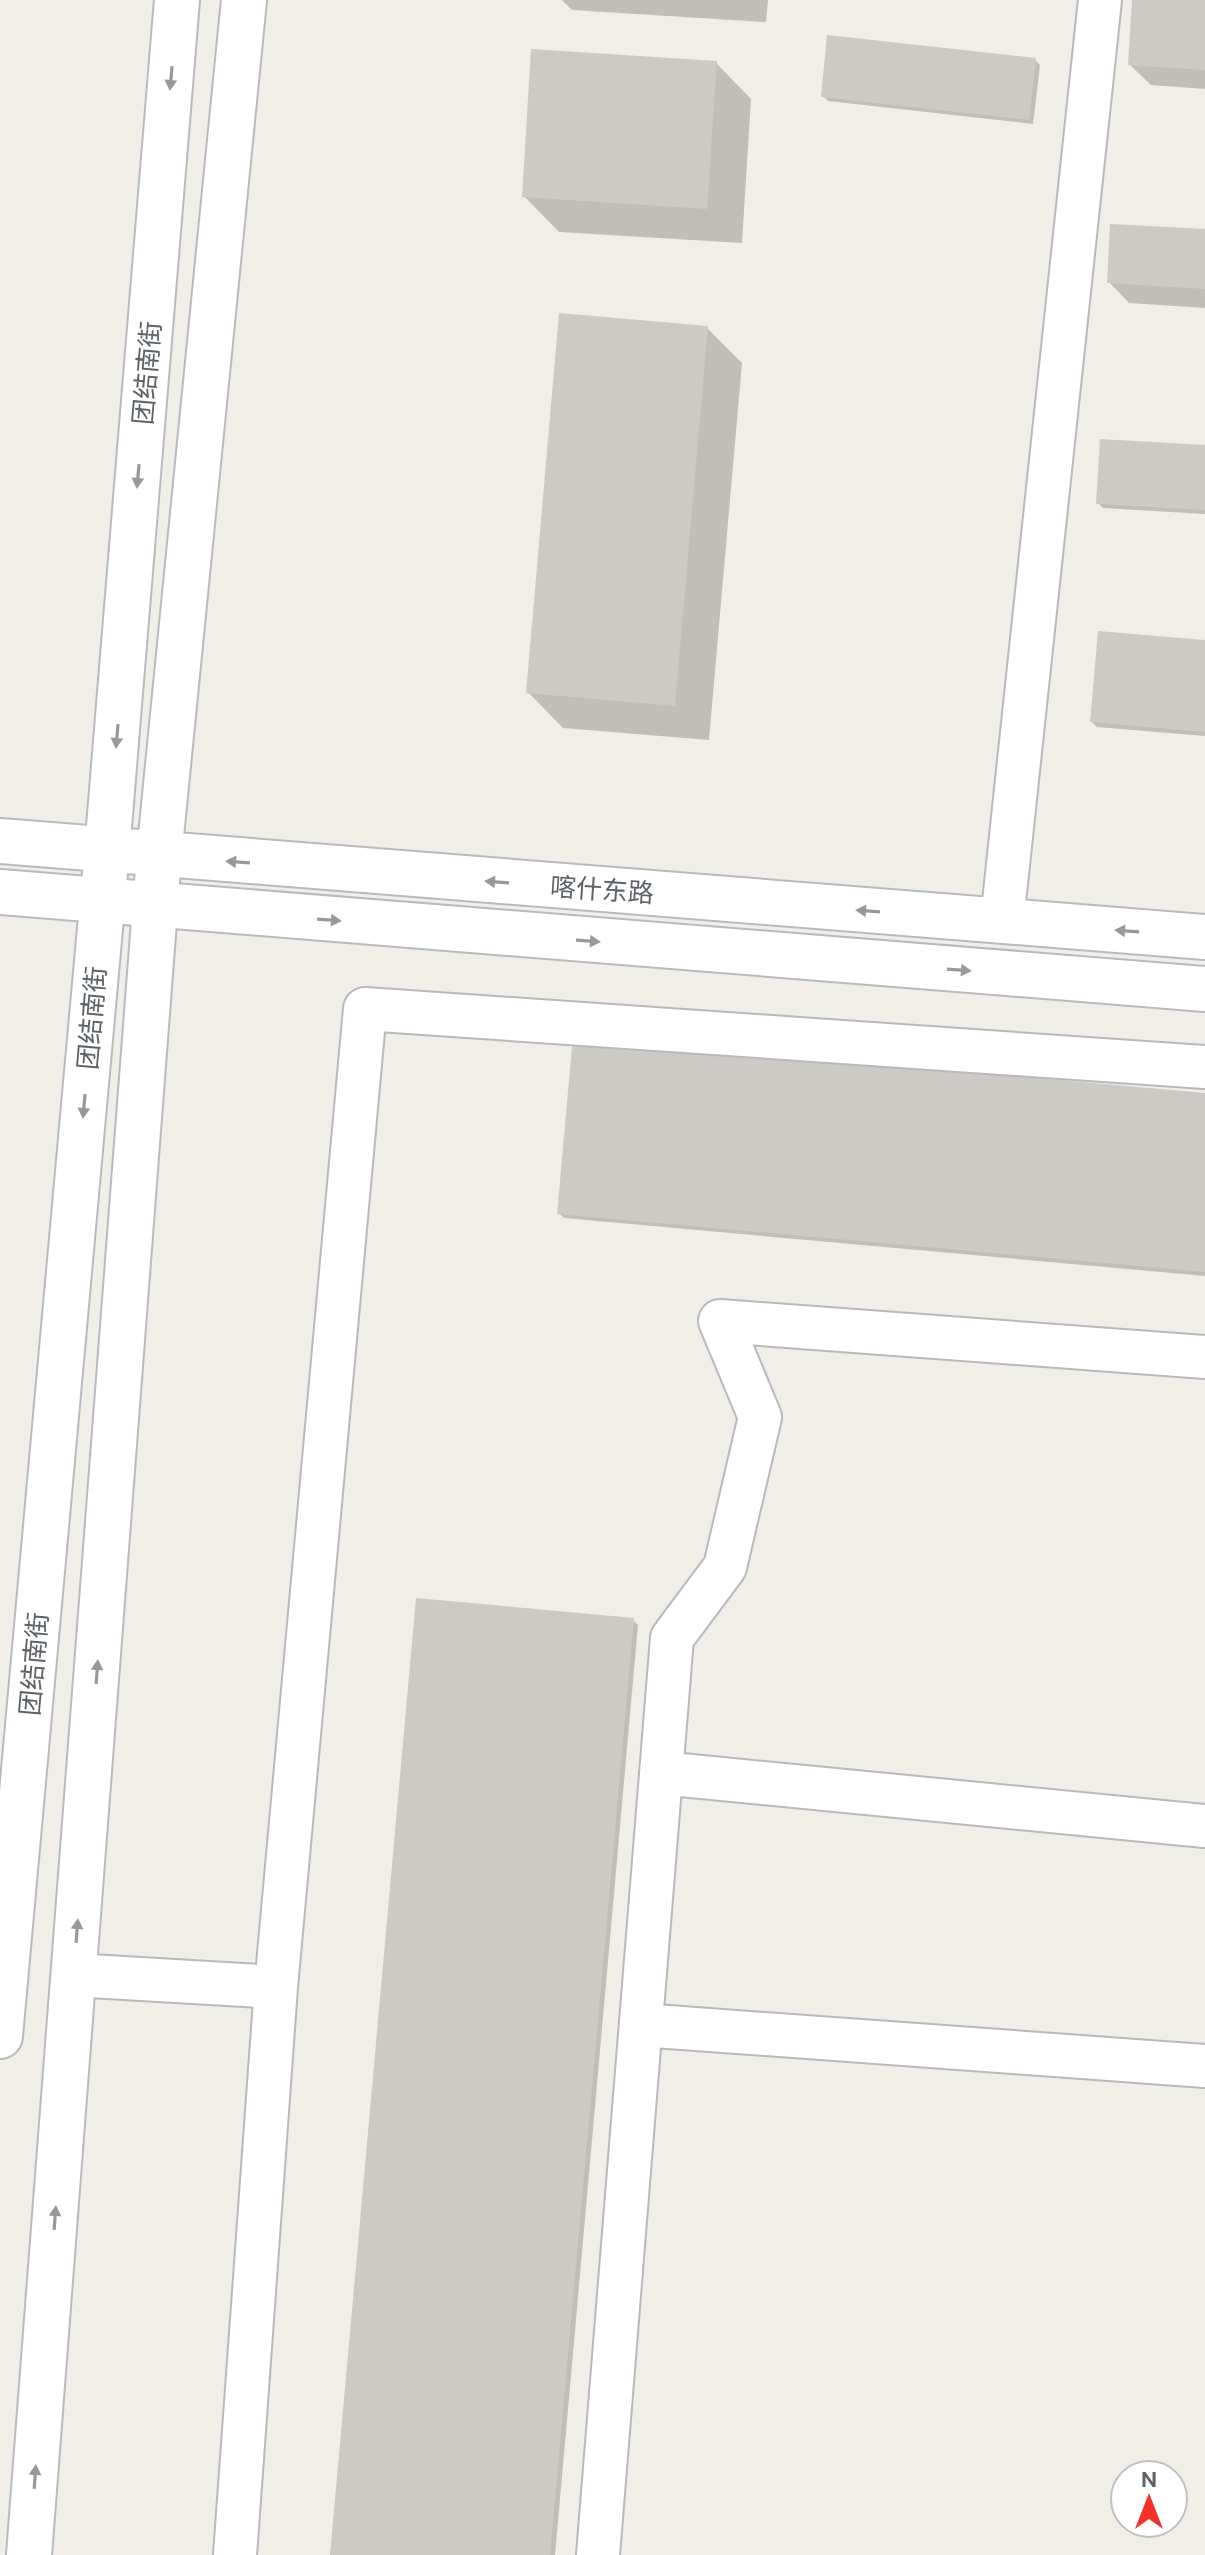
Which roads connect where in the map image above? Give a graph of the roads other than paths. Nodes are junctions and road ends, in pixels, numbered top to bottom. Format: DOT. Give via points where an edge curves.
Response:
graph roads {
  1 [pos="177,0"];
  2 [pos="244,0"];
  3 [pos="1100,0"];
  4 [pos="0,841"];
  5 [pos="107,851"];
  6 [pos="159,856"];
  7 [pos="0,892"];
  8 [pos="102,902"];
  9 [pos="156,907"];
  10 [pos="1002,921"];
  11 [pos="1205,937"];
  12 [pos="1205,989"];
  13 [pos="1205,1067"];
  14 [pos="1205,1357"];
  15 [pos="661,1773"];
  16 [pos="1205,1826"];
  17 [pos="73,1975"];
  18 [pos="276,1987"];
  19 [pos="641,2025"];
  20 [pos="0,2036"];
  21 [pos="1205,2066"];
  22 [pos="29,2555"];
  23 [pos="235,2555"];
  24 [pos="598,2555"];
  1 -- 5 [label="main road, 团结南街, one-way"];
  2 -- 6 [label="main road"];
  3 -- 10 [label="street"];
  4 -- 5 [label="main road, 喀什东路"];
  5 -- 6 [label="main road, 喀什东路"];
  5 -- 8 [label="main road, 团结南街"];
  6 -- 9 [label="main road"];
  10 -- 6 [label="main road, 喀什东路, one-way"];
  7 -- 8 [label="main road, 喀什东路"];
  8 -- 9 [label="main road, 喀什东路"];
  8 -- 20 [label="main road, 团结南街, one-way"];
  9 -- 12 [label="main road, 喀什东路, one-way"];
  17 -- 9 [label="main road, one-way"];
  11 -- 10 [label="main road, 喀什东路, one-way"];
  13 -- 18 [label="street" via="365,1009"];
  14 -- 15 [label="street" via="720,1321 760,1417 725,1567 672,1638"];
  15 -- 16 [label="street"];
  15 -- 19 [label="street"];
  17 -- 18 [label="street"];
  22 -- 17 [label="main road, one-way"];
  18 -- 23 [label="street"];
  19 -- 21 [label="street"];
  19 -- 24 [label="street"];
}
